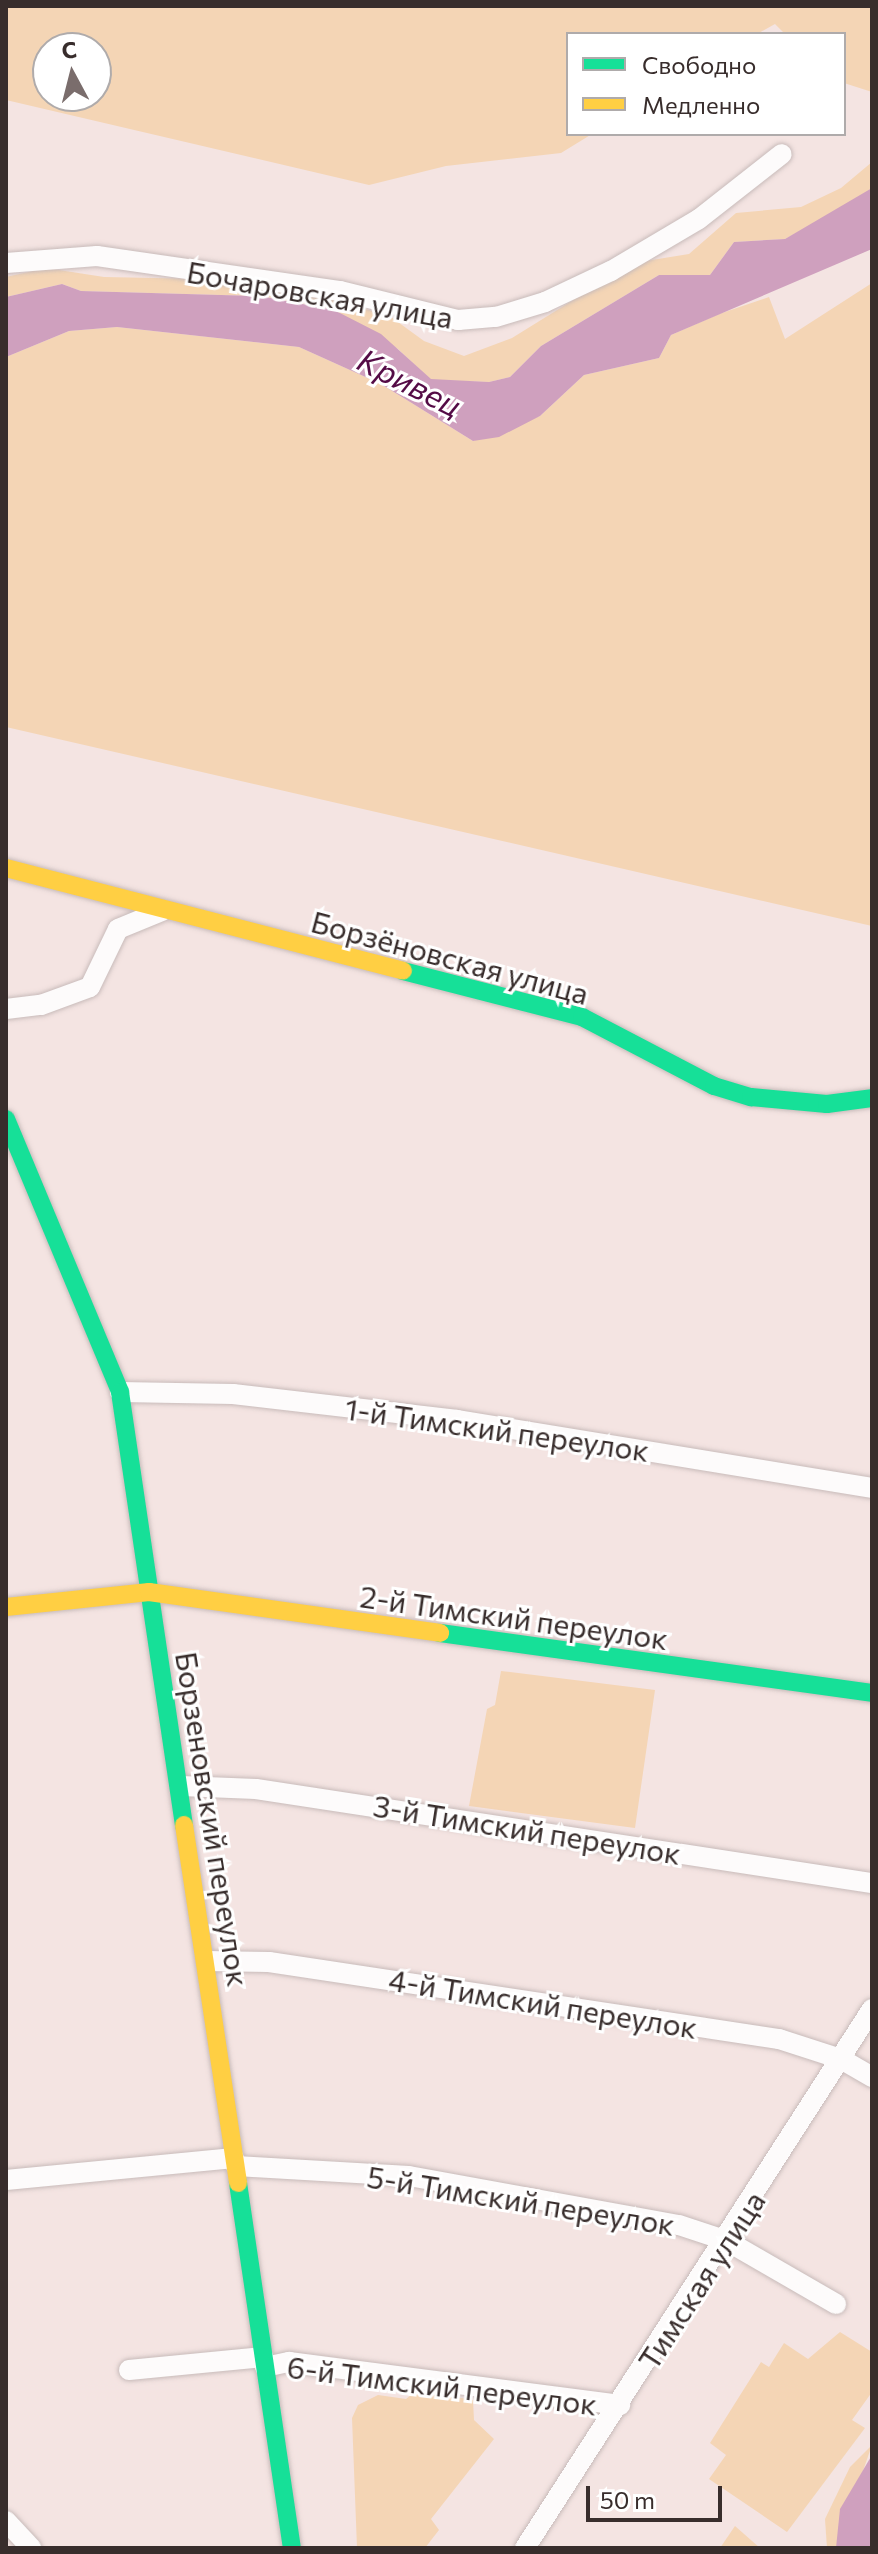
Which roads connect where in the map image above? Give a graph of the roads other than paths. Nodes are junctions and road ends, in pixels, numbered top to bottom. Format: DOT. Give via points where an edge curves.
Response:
graph roads {
  1 [pos="782,154"];
  2 [pos="6,263"];
  3 [pos="6,868"];
  4 [pos="162,911"];
  5 [pos="6,1009"];
  6 [pos="872,1098"];
  7 [pos="6,1119"];
  8 [pos="120,1392"];
  9 [pos="872,1488"];
  10 [pos="149,1592"];
  11 [pos="6,1607"];
  12 [pos="872,1693"];
  13 [pos="181,1786"];
  14 [pos="872,1883"];
  15 [pos="206,1961"];
  16 [pos="872,2009"];
  17 [pos="841,2059"];
  18 [pos="872,2077"];
  19 [pos="235,2162"];
  20 [pos="6,2180"];
  21 [pos="727,2241"];
  22 [pos="836,2304"];
  23 [pos="264,2362"];
  24 [pos="129,2370"];
  25 [pos="620,2405"];
  26 [pos="6,2521"];
  27 [pos="31,2548"];
  28 [pos="292,2548"];
  29 [pos="525,2548"];
  1 -- 2 [label="street, Бочаровская улица" via="699,219 611,271 545,302 496,317 458,320 340,291 97,256"];
  3 -- 4 [label="street, Борзёновская улица"];
  4 -- 5 [label="street" via="118,929 90,987 41,1005"];
  4 -- 6 [label="street, Борзёновская улица" via="582,1017 714,1086 751,1097 827,1104"];
  7 -- 8 [label="street, Борзеновский переулок"];
  8 -- 9 [label="street, 1-й Тимский переулок" via="233,1394 457,1420"];
  8 -- 10 [label="street, Борзеновский переулок"];
  10 -- 11 [label="street, 2-й Тимский переулок"];
  10 -- 12 [label="street, 2-й Тимский переулок"];
  10 -- 13 [label="street, Борзеновский переулок"];
  13 -- 14 [label="street, 3-й Тимский переулок" via="256,1789"];
  13 -- 15 [label="street, Борзеновский переулок"];
  15 -- 17 [label="street, 4-й Тимский переулок" via="269,1962 779,2039"];
  15 -- 19 [label="street, Борзеновский переулок"];
  16 -- 17 [label="street, Тимская улица"];
  17 -- 18 [label="street, 4-й Тимский переулок"];
  17 -- 21 [label="street, Тимская улица"];
  19 -- 20 [label="street, 5-й Тимский переулок"];
  19 -- 21 [label="street, 5-й Тимский переулок" via="409,2176 604,2209"];
  19 -- 23 [label="street, Борзеновский переулок"];
  21 -- 22 [label="street, 5-й Тимский переулок"];
  21 -- 25 [label="street, Тимская улица"];
  23 -- 24 [label="street, 6-й Тимский переулок"];
  23 -- 25 [label="street, 6-й Тимский переулок"];
  23 -- 28 [label="street, Борзеновский переулок"];
  25 -- 29 [label="street, Тимская улица"];
  26 -- 27 [label="street"];
}
